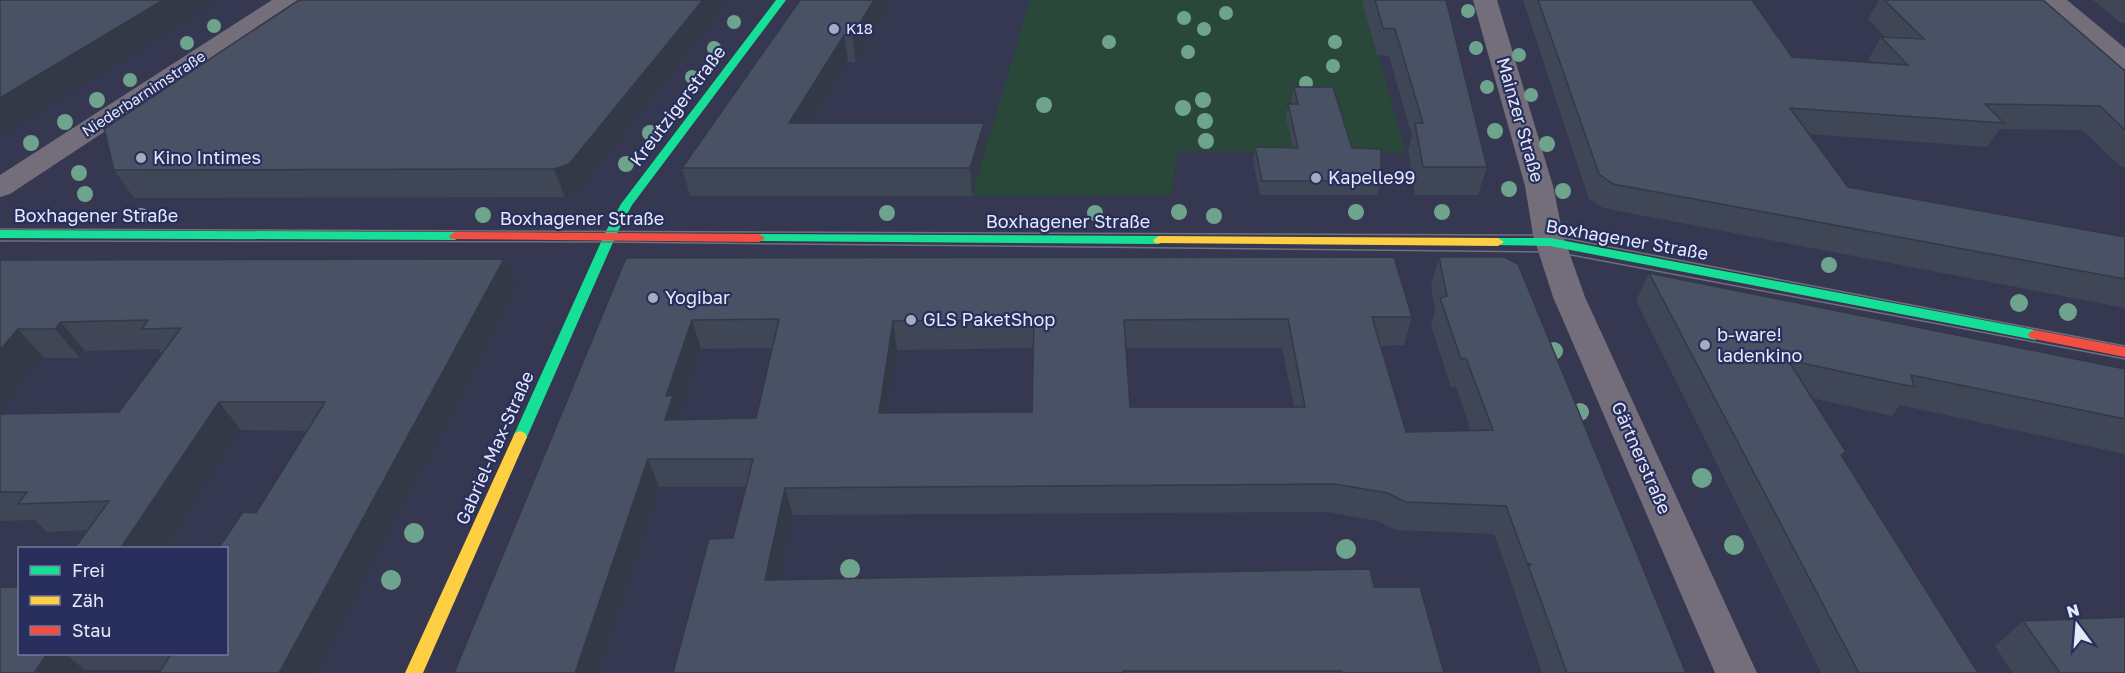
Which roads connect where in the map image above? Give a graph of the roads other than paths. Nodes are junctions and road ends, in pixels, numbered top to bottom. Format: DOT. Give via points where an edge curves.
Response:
graph roads {
  1 [pos="288,0"];
  2 [pos="781,0"];
  3 [pos="1485,0"];
  4 [pos="2053,0"];
  5 [pos="2125,61"];
  6 [pos="0,188"];
  7 [pos="0,234"];
  8 [pos="610,237"];
  9 [pos="1550,242"];
  10 [pos="2125,352"];
  11 [pos="414,673"];
  12 [pos="1736,673"];
  1 -- 6 [label="street, Niederbarnimstraße"];
  2 -- 8 [label="street, Kreutzigerstraße" via="627,204"];
  3 -- 9 [label="street, Mainzer Straße" via="1539,186"];
  4 -- 5 [label="street"];
  7 -- 8 [label="street, Boxhagener Straße"];
  8 -- 9 [label="street, Boxhagener Straße"];
  8 -- 11 [label="street, Gabriel-Max-Straße"];
  9 -- 10 [label="street, Boxhagener Straße"];
  9 -- 12 [label="street, Gärtnerstraße" via="1569,297"];
}
